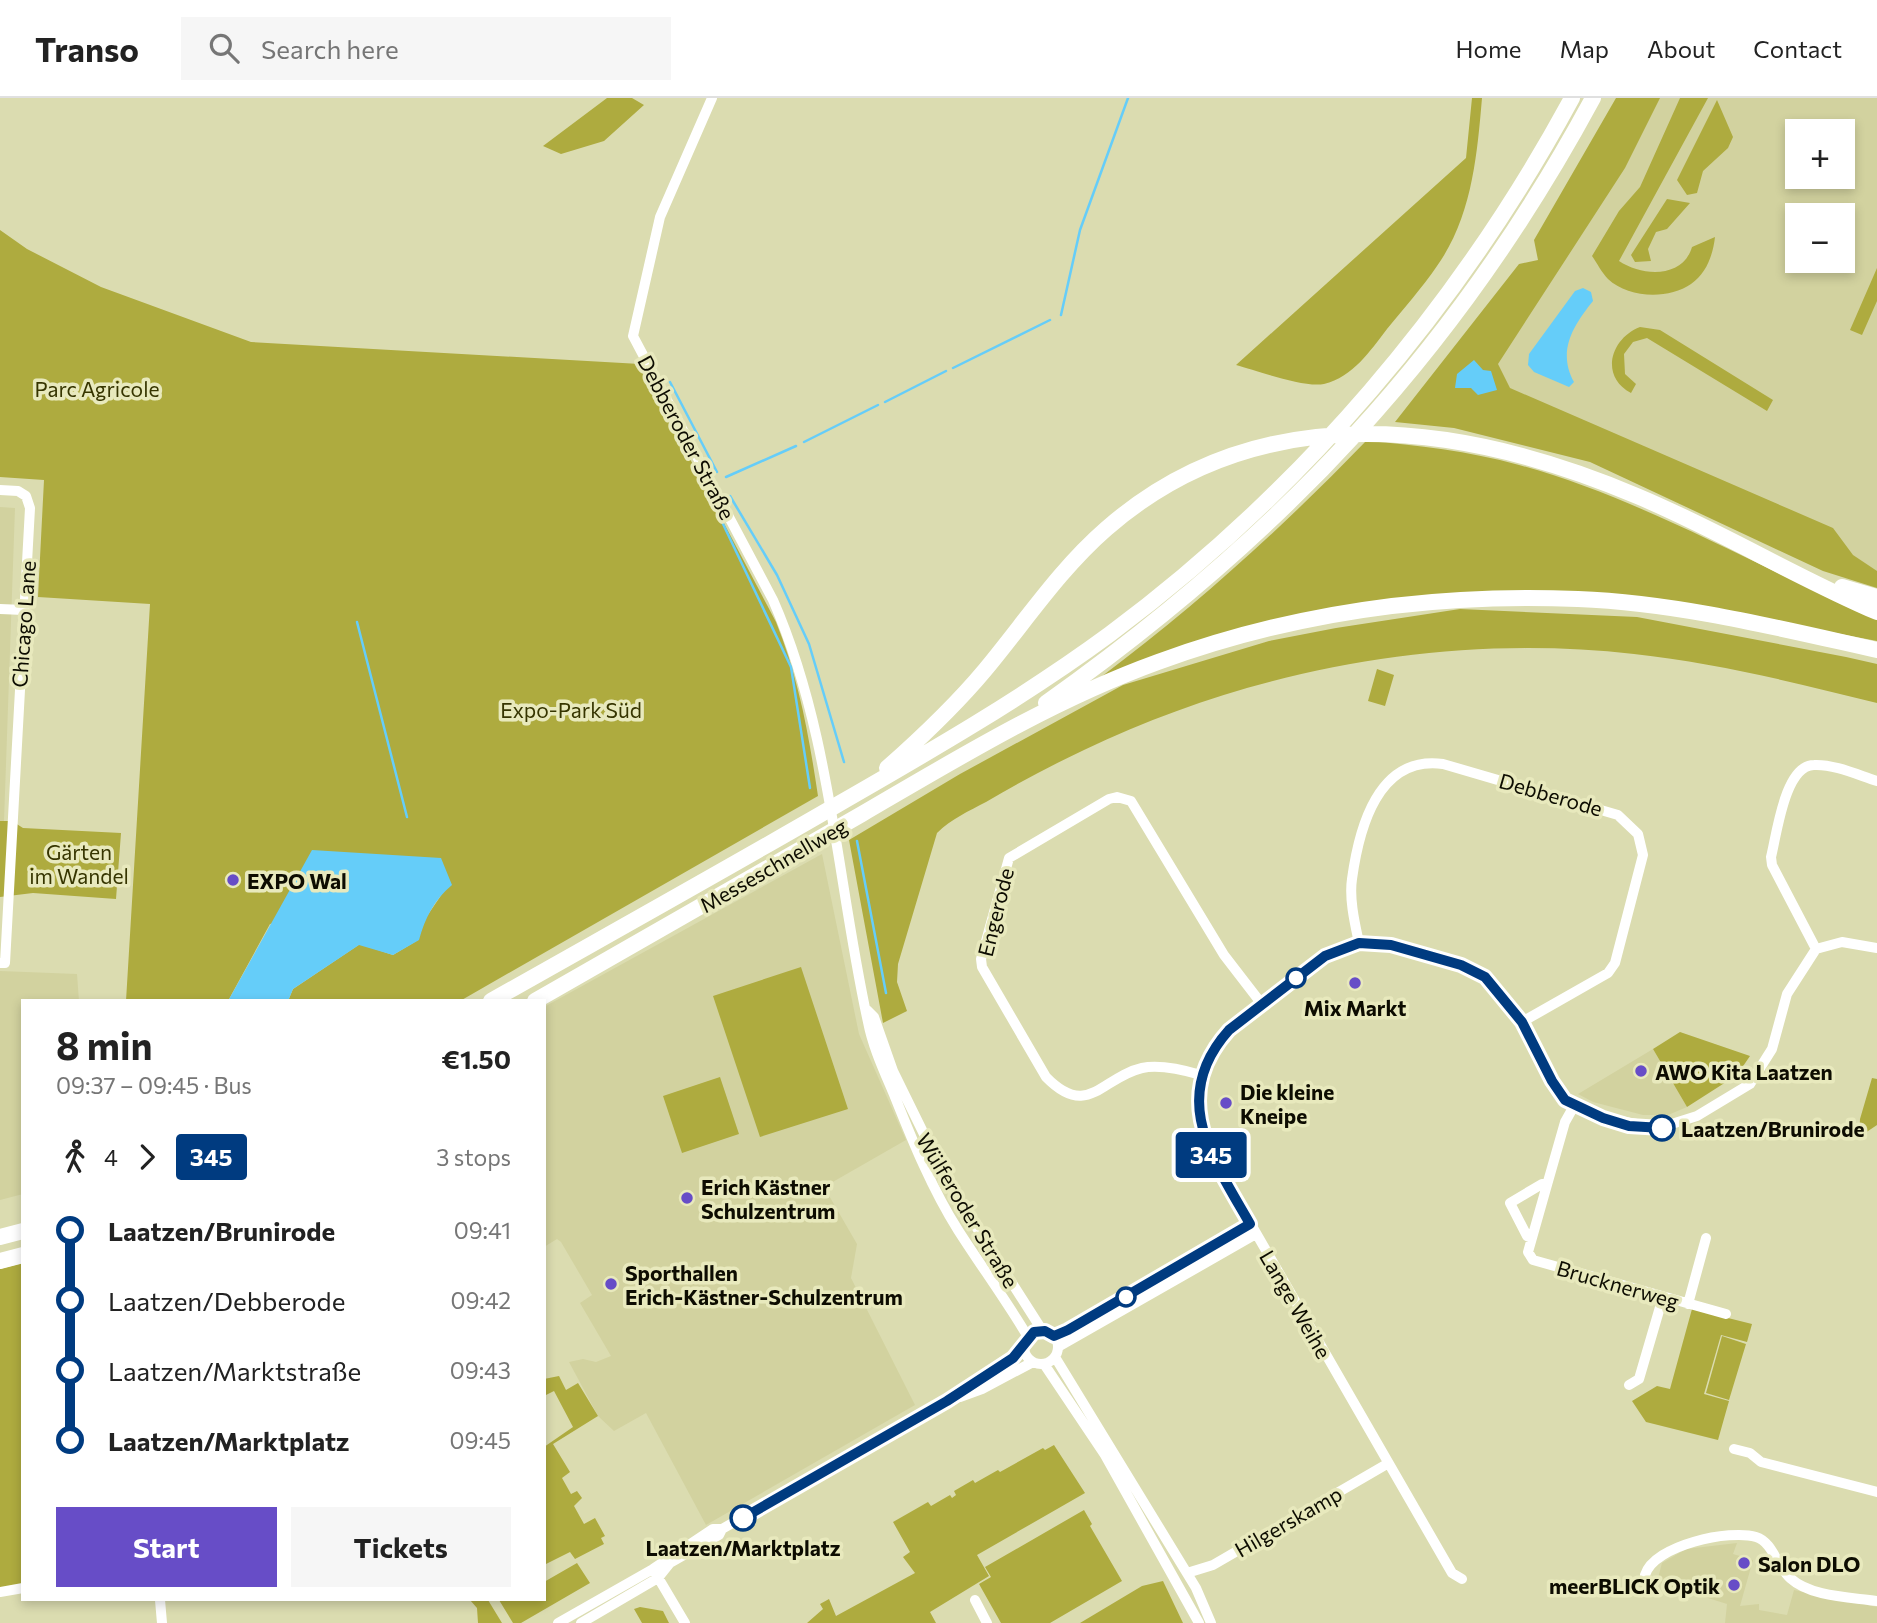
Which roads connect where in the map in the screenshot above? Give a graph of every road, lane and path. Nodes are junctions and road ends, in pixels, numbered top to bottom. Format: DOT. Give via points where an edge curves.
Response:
graph roads {
  1 [pos="712,98"];
  2 [pos="1572,98"];
  3 [pos="1593,98"];
  4 [pos="0,490"];
  5 [pos="1794,571"];
  6 [pos="1877,597"];
  7 [pos="0,609"];
  8 [pos="24,610"];
  9 [pos="1877,612"];
  10 [pos="1877,650"];
  11 [pos="1011,728"];
  12 [pos="823,774"];
  13 [pos="1877,781"];
  14 [pos="865,789"];
  15 [pos="6,821"];
  16 [pos="1359,943"];
  17 [pos="1877,948"];
  18 [pos="1816,949"];
  19 [pos="2,963"];
  20 [pos="495,999"];
  21 [pos="538,999"];
  22 [pos="1261,1003"];
  23 [pos="1522,1022"];
  24 [pos="1201,1075"];
  25 [pos="1574,1106"];
  26 [pos="916,1133"];
  27 [pos="1547,1185"];
  28 [pos="1253,1229"];
  29 [pos="21,1232"];
  30 [pos="0,1237"];
  31 [pos="1532,1238"];
  32 [pos="1706,1238"];
  33 [pos="21,1256"];
  34 [pos="0,1261"];
  35 [pos="1663,1297"];
  36 [pos="1688,1304"];
  37 [pos="1726,1314"];
  38 [pos="1042,1330"];
  39 [pos="1054,1336"];
  40 [pos="1026,1342"];
  41 [pos="1057,1352"];
  42 [pos="1039,1363"];
  43 [pos="1629,1385"];
  44 [pos="947,1401"];
  45 [pos="1734,1449"];
  46 [pos="1387,1464"];
  47 [pos="1877,1492"];
  48 [pos="656,1573"];
  49 [pos="1187,1573"];
  50 [pos="1645,1575"];
  51 [pos="1462,1579"];
  52 [pos="21,1588"];
  53 [pos="0,1592"];
  54 [pos="975,1600"];
  55 [pos="160,1601"];
  56 [pos="1877,1601"];
  57 [pos="162,1623"];
  58 [pos="558,1623"];
  59 [pos="580,1623"];
  60 [pos="685,1623"];
  61 [pos="986,1623"];
  62 [pos="1199,1623"];
  63 [pos="1211,1623"];
  1 -- 12 [label="street, Debberoder Straße" via="660,217 634,336 792,644"];
  2 -- 14 [label="highway" via="1525,182 1452,289 1354,410 1280,488 1112,632 996,711"];
  3 -- 11 [label="highway" via="1508,242 1416,366 1361,431 1200,586"];
  4 -- 8 [label="street, Chicago Lane" via="18,491 26,496 30,508"];
  5 -- 6 [label="highway"];
  5 -- 9 [label="highway"];
  5 -- 14 [label="highway" via="1637,496 1516,453 1443,437 1379,433 1278,442 1207,466 1157,491 1108,527 1071,563 942,719"];
  7 -- 8 [label="street"];
  8 -- 15 [label="street, Chicago Lane"];
  10 -- 11 [label="highway" via="1724,616 1631,603 1526,598 1420,603 1306,620 1193,650 1110,681"];
  11 -- 21 [label="highway, Messeschnellweg"];
  12 -- 26 [label="street, Wülferoder Straße" via="867,1010 874,1017"];
  13 -- 18 [label="street" via="1816,764 1804,766 1792,776 1771,857 1774,874"];
  14 -- 20 [label="highway, Messeschnellweg"];
  15 -- 19 [label="street, Chicago Lane"];
  16 -- 22 [label="street, Lange Weihe" via="1325,956"];
  16 -- 23 [label="street, Lange Weihe" via="1391,945 1473,970 1497,989"];
  16 -- 23 [label="street, Debberode" via="1351,882 1379,790 1400,771 1423,763 1443,764 1618,814 1638,834 1643,855 1615,963 1608,973"];
  17 -- 18 [label="street" via="1842,942"];
  18 -- 25 [label="street, Lange Weihe" via="1787,994 1772,1049 1746,1087 1697,1116 1659,1128 1629,1126"];
  22 -- 24 [label="street, Lange Weihe" via="1217,1043"];
  22 -- 24 [label="street, Engerode" via="1224,955 1132,801 1109,799 1009,858 982,967 1046,1077 1062,1090 1080,1096 1097,1093 1142,1068"];
  23 -- 25 [label="street, Lange Weihe" via="1552,1081"];
  24 -- 28 [label="street, Lange Weihe" via="1199,1109 1206,1141"];
  25 -- 27 [label="street"];
  26 -- 38 [label="street, Wülferoder Straße"];
  26 -- 40 [label="street, Wülferoder Straße" via="957,1229"];
  27 -- 31 [label="street"];
  27 -- 31 [label="street, Brucknerweg" via="1510,1203"];
  28 -- 39 [label="street"];
  28 -- 41 [label="street"];
  28 -- 46 [label="street, Lange Weihe"];
  29 -- 30 [label="highway"];
  31 -- 35 [label="street, Brucknerweg" via="1528,1252 1533,1260"];
  32 -- 36 [label="street"];
  33 -- 34 [label="highway"];
  35 -- 36 [label="street, Brucknerweg"];
  35 -- 43 [label="street" via="1639,1379"];
  36 -- 37 [label="street, Brucknerweg"];
  38 -- 39 [label="street"];
  38 -- 40 [label="street"];
  39 -- 41 [label="street"];
  40 -- 42 [label="street, Wülferoder Straße"];
  40 -- 44 [label="street" via="1013,1358"];
  41 -- 42 [label="street"];
  41 -- 49 [label="street"];
  42 -- 44 [label="street"];
  42 -- 62 [label="street" via="1105,1455"];
  44 -- 48 [label="street" via="677,1550"];
  45 -- 47 [label="street" via="1761,1462"];
  46 -- 49 [label="street, Hilgerskamp" via="1213,1565"];
  46 -- 51 [label="street, Lange Weihe" via="1452,1573"];
  48 -- 58 [label="street"];
  48 -- 59 [label="street"];
  48 -- 60 [label="street"];
  49 -- 63 [label="street"];
  50 -- 56 [label="street" via="1660,1558 1688,1542 1754,1536 1766,1543 1784,1573 1801,1587"];
  52 -- 53 [label="street"];
  54 -- 61 [label="street"];
  55 -- 57 [label="street"];
}
